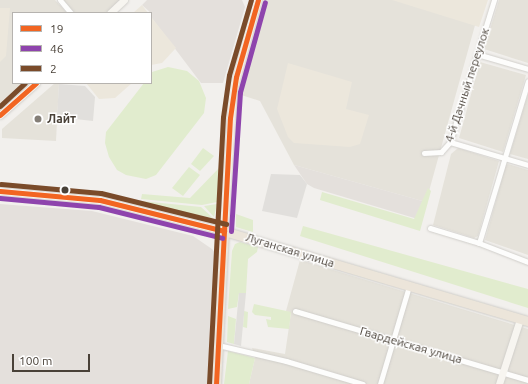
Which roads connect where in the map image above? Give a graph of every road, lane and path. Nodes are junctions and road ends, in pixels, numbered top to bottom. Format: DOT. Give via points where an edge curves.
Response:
graph roads {
  1 [pos="60,0"];
  2 [pos="124,0"];
  3 [pos="258,0"];
  4 [pos="494,0"];
  5 [pos="70,12"];
  6 [pos="111,12"];
  7 [pos="477,54"];
  8 [pos="528,69"];
  9 [pos="528,81"];
  10 [pos="35,84"];
  11 [pos="0,115"];
  12 [pos="450,142"];
  13 [pos="424,153"];
  14 [pos="505,158"];
  15 [pos="528,165"];
  16 [pos="0,191"];
  17 [pos="430,228"];
  18 [pos="224,231"];
  19 [pos="479,243"];
  20 [pos="528,262"];
  21 [pos="409,286"];
  22 [pos="295,311"];
  23 [pos="524,320"];
  24 [pos="393,340"];
  25 [pos="218,345"];
  26 [pos="502,372"];
  27 [pos="528,380"];
  28 [pos="216,384"];
  29 [pos="363,384"];
  30 [pos="380,384"];
  31 [pos="499,384"];
  1 -- 5 [label="street"];
  2 -- 6 [label="main road"];
  3 -- 18 [label="main road" via="233,91"];
  4 -- 7 [label="street, 4-й Дачный переулок"];
  7 -- 8 [label="street"];
  7 -- 12 [label="street, 4-й Дачный переулок"];
  9 -- 14 [label="street"];
  10 -- 11 [label="main road"];
  12 -- 13 [label="street, 4-й Дачный переулок" via="441,152"];
  12 -- 14 [label="street"];
  14 -- 15 [label="street"];
  14 -- 19 [label="street"];
  16 -- 18 [label="main road, Луганская улица" via="100,200"];
  17 -- 19 [label="street"];
  18 -- 21 [label="highway, Луганская улица"];
  18 -- 25 [label="highway"];
  19 -- 20 [label="street"];
  21 -- 23 [label="highway, Луганская улица"];
  21 -- 24 [label="street"];
  22 -- 24 [label="street, Гвардейская улица"];
  23 -- 26 [label="main road"];
  24 -- 26 [label="street, Гвардейская улица"];
  24 -- 30 [label="street"];
  25 -- 28 [label="highway"];
  25 -- 29 [label="street" via="286,361"];
  26 -- 27 [label="street, Гвардейская улица"];
  26 -- 31 [label="main road"];
}
